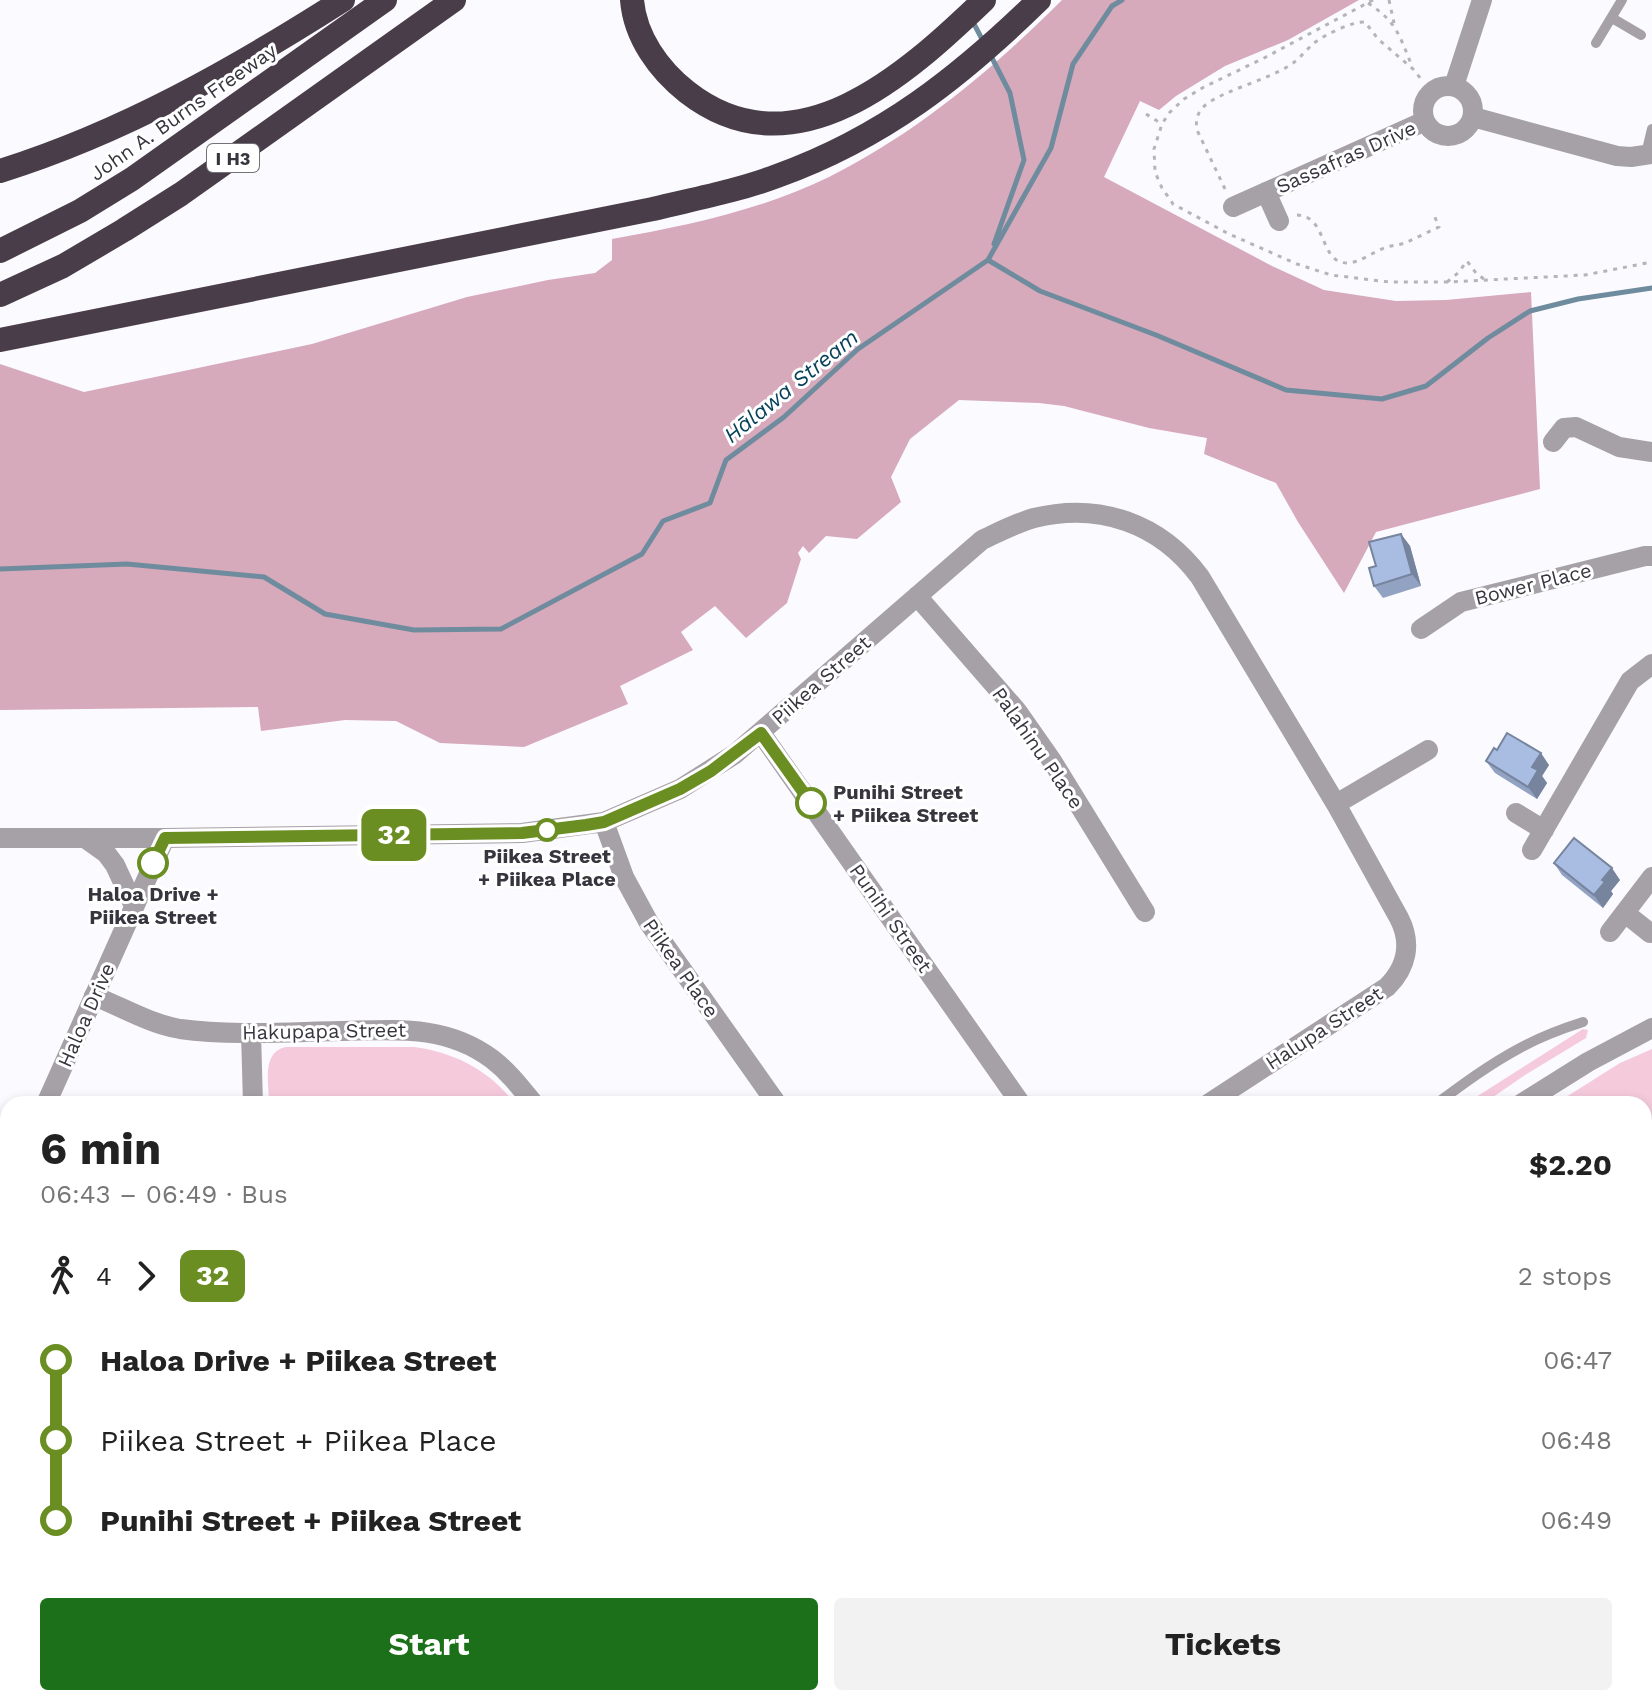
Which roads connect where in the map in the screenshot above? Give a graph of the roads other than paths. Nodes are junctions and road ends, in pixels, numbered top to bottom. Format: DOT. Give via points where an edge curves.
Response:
graph roads {
  1 [pos="343,0"];
  2 [pos="385,0"];
  3 [pos="454,0"];
  4 [pos="632,0"];
  5 [pos="984,0"];
  6 [pos="1039,0"];
  7 [pos="1482,0"];
  8 [pos="1622,0"];
  9 [pos="1612,18"];
  10 [pos="1641,35"];
  11 [pos="1596,43"];
  12 [pos="1454,86"];
  13 [pos="1473,117"];
  14 [pos="1425,121"];
  15 [pos="1652,129"];
  16 [pos="1649,154"];
  17 [pos="0,171"];
  18 [pos="1266,192"];
  19 [pos="1233,207"];
  20 [pos="1279,221"];
  21 [pos="0,251"];
  22 [pos="0,295"];
  23 [pos="0,340"];
  24 [pos="1553,442"];
  25 [pos="1652,452"];
  26 [pos="1652,556"];
  27 [pos="917,596"];
  28 [pos="1421,629"];
  29 [pos="1652,664"];
  30 [pos="761,733"];
  31 [pos="1428,750"];
  32 [pos="1336,804"];
  33 [pos="1516,813"];
  34 [pos="604,822"];
  35 [pos="1544,830"];
  36 [pos="0,838"];
  37 [pos="85,838"];
  38 [pos="165,838"];
  39 [pos="1532,850"];
  40 [pos="1652,877"];
  41 [pos="134,906"];
  42 [pos="1145,912"];
  43 [pos="1625,913"];
  44 [pos="1610,932"];
  45 [pos="1650,933"];
  46 [pos="94,996"];
  47 [pos="1583,1022"];
  48 [pos="1652,1028"];
  49 [pos="251,1033"];
  50 [pos="50,1096"];
  51 [pos="253,1096"];
  52 [pos="527,1096"];
  53 [pos="771,1096"];
  54 [pos="1015,1096"];
  55 [pos="1220,1096"];
  56 [pos="1447,1096"];
  57 [pos="1534,1096"];
  1 -- 17 [label="highway" via="133,119"];
  2 -- 21 [label="highway, John A. Burns Freeway / I H3" via="132,179"];
  3 -- 22 [label="highway, I H3" via="181,194 63,266"];
  4 -- 5 [label="highway" via="649,49 677,84 712,108 755,123 779,124 807,121 862,98 921,59"];
  6 -- 23 [label="highway" via="911,109 857,142 776,177 518,238"];
  7 -- 12 [label="street"];
  8 -- 9 [label="lane"];
  9 -- 10 [label="lane"];
  9 -- 11 [label="lane"];
  12 -- 13 [label="street" via="1468,94"];
  12 -- 14 [label="street, Sassafras Drive" via="1432,92 1423,105"];
  13 -- 14 [label="street, Sassafras Drive" via="1465,130 1451,136 1435,133"];
  13 -- 16 [label="street" via="1617,156"];
  14 -- 18 [label="street, Sassafras Drive"];
  15 -- 16 [label="lane"];
  18 -- 19 [label="street, Sassafras Drive"];
  18 -- 20 [label="street, Sassafras Drive"];
  24 -- 25 [label="street" via="1564,428 1576,427 1619,447"];
  26 -- 28 [label="street, Bower Place" via="1461,602"];
  27 -- 30 [label="street, Piikea Street"];
  27 -- 32 [label="street, Piikea Street" via="982,540 1032,519 1080,512 1141,527 1174,548 1200,577"];
  27 -- 42 [label="street, Palahinu Place" via="1017,711"];
  29 -- 35 [label="street" via="1630,681"];
  30 -- 34 [label="street, Piikea Street" via="680,789"];
  30 -- 54 [label="street, Punihi Street"];
  31 -- 32 [label="street"];
  32 -- 55 [label="street, Halupa Street" via="1403,926 1407,944 1401,970 1387,987"];
  33 -- 35 [label="street"];
  34 -- 38 [label="street, Piikea Street" via="522,833"];
  34 -- 53 [label="street, Piikea Place" via="624,877 649,923"];
  35 -- 39 [label="street"];
  36 -- 37 [label="street, Piikea Street"];
  37 -- 38 [label="street, Piikea Street"];
  37 -- 41 [label="street" via="115,865"];
  38 -- 41 [label="street, Haloa Drive"];
  40 -- 43 [label="street"];
  41 -- 46 [label="street, Haloa Drive"];
  43 -- 44 [label="street"];
  43 -- 45 [label="street"];
  46 -- 49 [label="street, Hakupapa Street" via="176,1028"];
  46 -- 50 [label="street, Haloa Drive"];
  47 -- 56 [label="lane" via="1519,1049"];
  48 -- 57 [label="street"];
  49 -- 51 [label="street"];
  49 -- 52 [label="street, Hakupapa Street" via="415,1029 448,1037 491,1058"];
}
